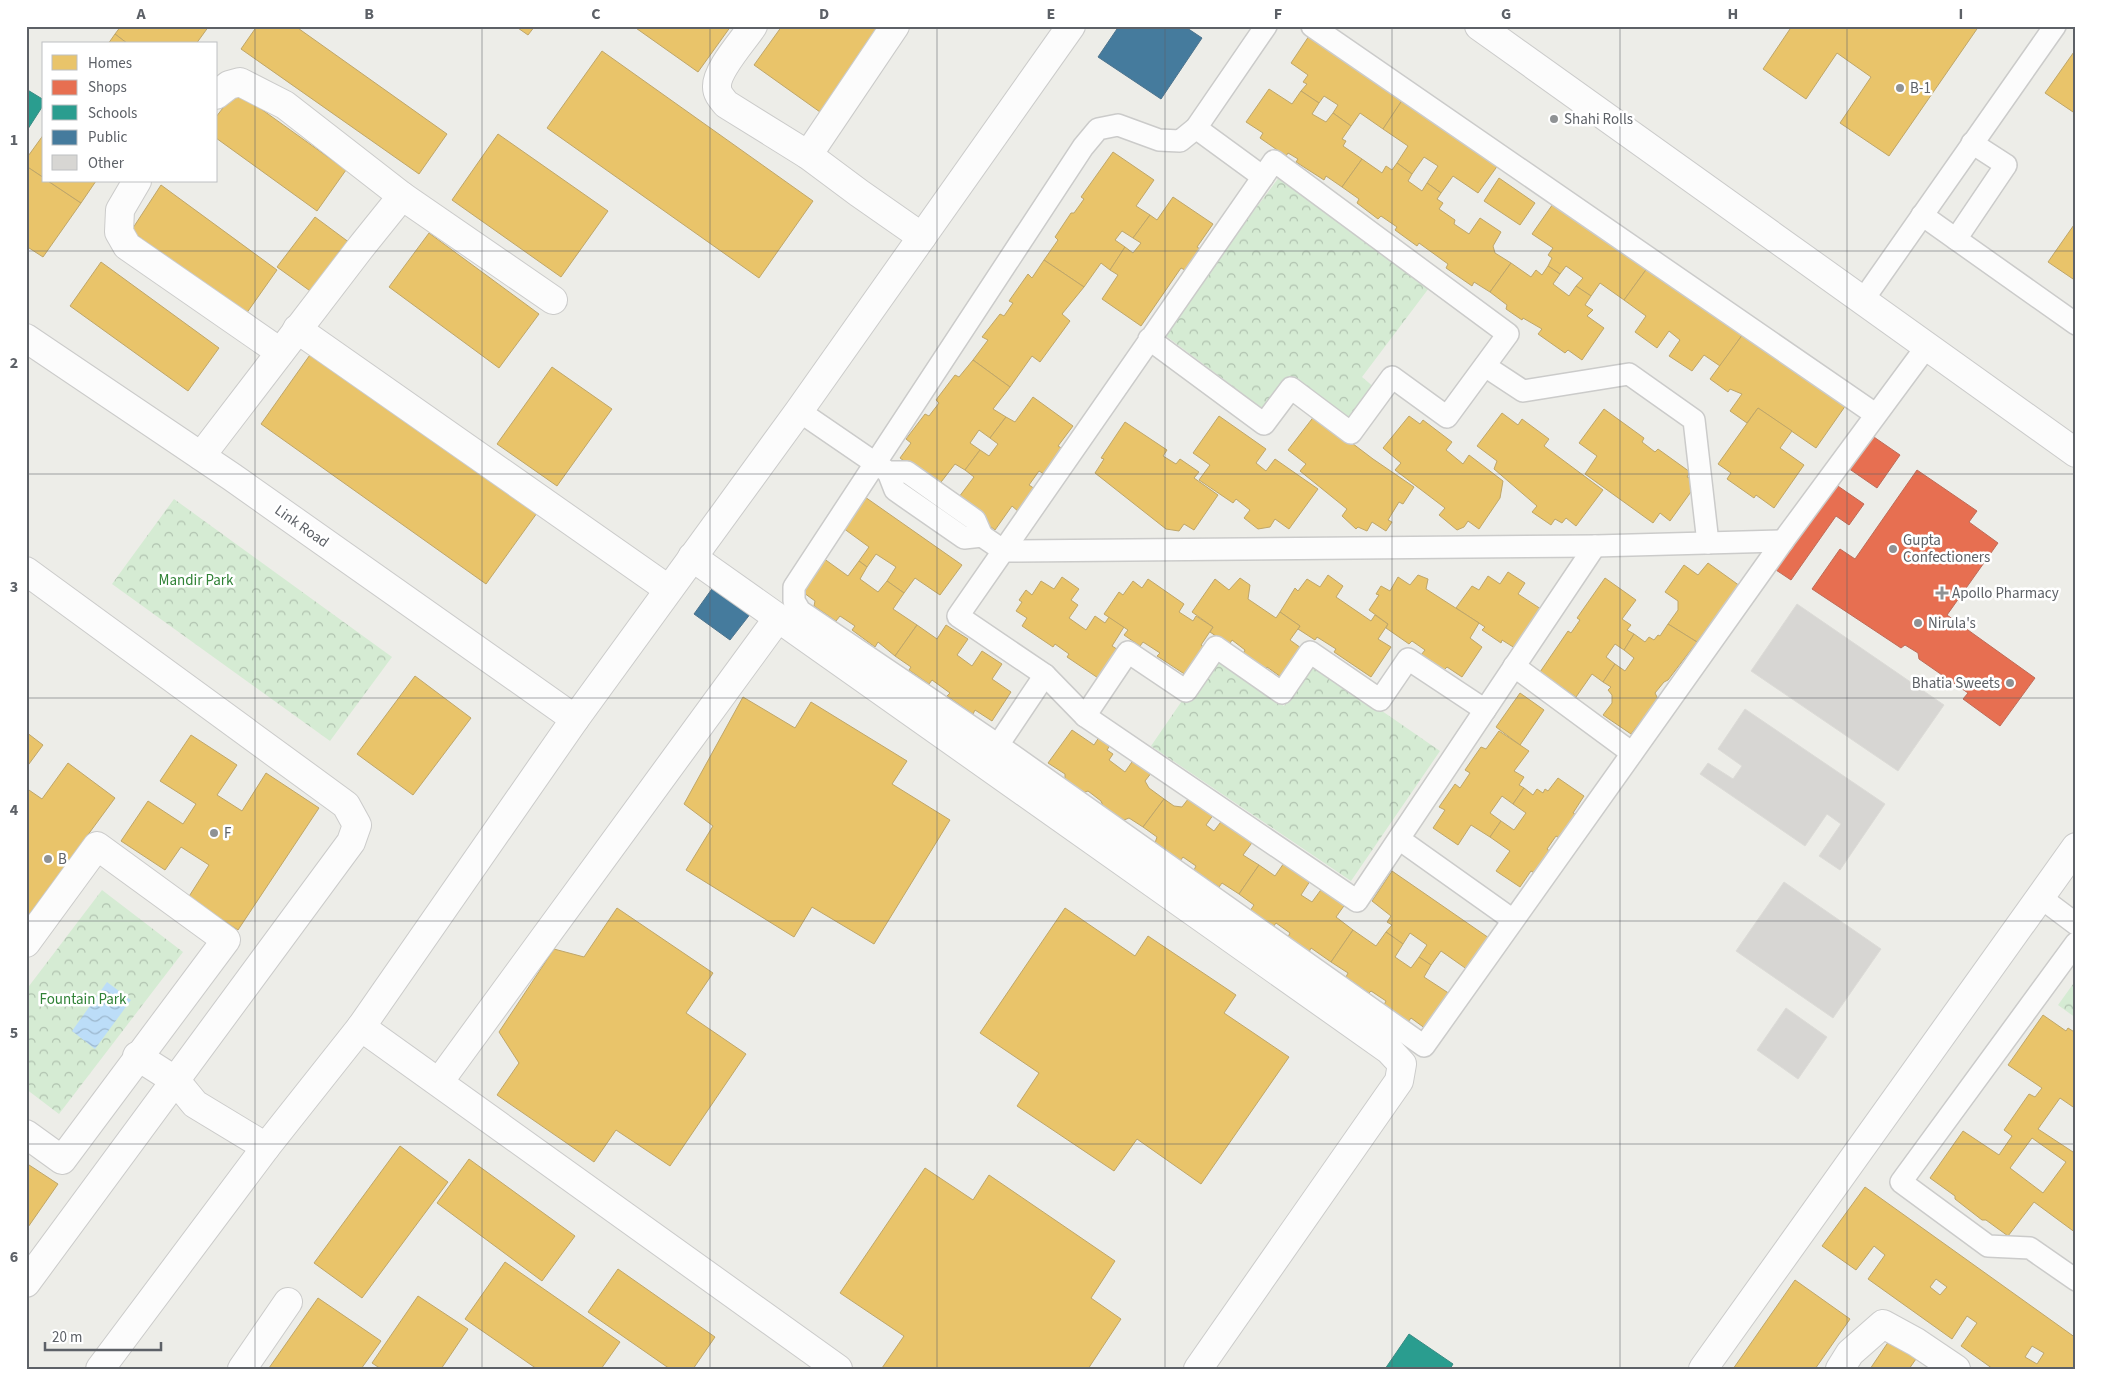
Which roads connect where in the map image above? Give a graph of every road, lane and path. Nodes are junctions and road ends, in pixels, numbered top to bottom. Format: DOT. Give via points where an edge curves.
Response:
graph roads {
  1 [pos="754,26"];
  2 [pos="895,26"];
  3 [pos="1071,26"];
  4 [pos="1266,26"];
  5 [pos="1312,26"];
  6 [pos="1479,26"];
  7 [pos="2055,26"];
  8 [pos="218,93"];
  9 [pos="1196,128"];
  10 [pos="1972,143"];
  11 [pos="808,154"];
  12 [pos="1263,177"];
  13 [pos="136,182"];
  14 [pos="402,196"];
  15 [pos="1922,215"];
  16 [pos="922,237"];
  17 [pos="1956,239"];
  18 [pos="553,300"];
  19 [pos="1863,300"];
  20 [pos="2076,324"];
  21 [pos="297,329"];
  22 [pos="26,338"];
  23 [pos="1149,339"];
  24 [pos="1927,346"];
  25 [pos="280,352"];
  26 [pos="1485,366"];
  27 [pos="799,410"];
  28 [pos="1875,414"];
  29 [pos="2076,453"];
  30 [pos="201,456"];
  31 [pos="882,467"];
  32 [pos="1783,541"];
  33 [pos="1708,543"];
  34 [pos="1595,546"];
  35 [pos="1004,551"];
  36 [pos="692,557"];
  37 [pos="26,571"];
  38 [pos="668,589"];
  39 [pos="778,618"];
  40 [pos="1514,666"];
  41 [pos="1045,675"];
  42 [pos="1485,710"];
  43 [pos="1084,716"];
  44 [pos="575,719"];
  45 [pos="998,745"];
  46 [pos="1632,753"];
  47 [pos="1399,839"];
  48 [pos="2076,847"];
  49 [pos="2040,898"];
  50 [pos="1513,920"];
  51 [pos="2076,924"];
  52 [pos="26,942"];
  53 [pos="2076,943"];
  54 [pos="362,1027"];
  55 [pos="137,1056"];
  56 [pos="176,1081"];
  57 [pos="439,1082"];
  58 [pos="26,1134"];
  59 [pos="266,1147"];
  60 [pos="2076,1280"];
  61 [pos="26,1283"];
  62 [pos="288,1302"];
  63 [pos="100,1369"];
  64 [pos="242,1369"];
  65 [pos="838,1369"];
  66 [pos="1198,1369"];
  67 [pos="1704,1369"];
  68 [pos="1840,1369"];
  69 [pos="1956,1369"];
  1 -- 11 [label="street" via="720,74 717,86 720,97 726,104"];
  2 -- 11 [label="street"];
  3 -- 16 [label="street"];
  4 -- 9 [label="lane"];
  5 -- 28 [label="lane"];
  6 -- 19 [label="street"];
  7 -- 10 [label="lane"];
  8 -- 14 [label="street" via="229,84 240,82 285,104"];
  9 -- 12 [label="lane"];
  9 -- 31 [label="lane" via="1180,141 1159,140 1118,125 1098,129 1083,147"];
  10 -- 15 [label="lane"];
  10 -- 17 [label="lane" via="2006,165"];
  11 -- 16 [label="street"];
  12 -- 23 [label="lane"];
  12 -- 26 [label="lane" via="1274,161 1508,334"];
  13 -- 25 [label="street" via="120,210 119,232 127,246"];
  14 -- 18 [label="street"];
  14 -- 21 [label="street"];
  15 -- 17 [label="lane"];
  15 -- 19 [label="lane"];
  16 -- 27 [label="street"];
  17 -- 20 [label="lane"];
  19 -- 24 [label="street"];
  21 -- 25 [label="street"];
  21 -- 38 [label="street"];
  22 -- 30 [label="street, Link Road"];
  23 -- 26 [label="lane" via="1264,424 1290,388 1351,432 1392,377 1447,417"];
  23 -- 35 [label="lane"];
  24 -- 28 [label="lane"];
  24 -- 29 [label="street"];
  25 -- 30 [label="street"];
  26 -- 33 [label="lane" via="1523,391 1629,374 1694,420"];
  27 -- 31 [label="lane"];
  27 -- 36 [label="street"];
  28 -- 32 [label="lane"];
  30 -- 44 [label="street, Link Road"];
  31 -- 35 [label="lane" via="895,490 964,538 982,536"];
  31 -- 45 [label="lane" via="794,587 794,601 800,611"];
  32 -- 33 [label="lane"];
  32 -- 46 [label="lane"];
  33 -- 34 [label="lane"];
  34 -- 35 [label="lane"];
  34 -- 40 [label="lane"];
  35 -- 41 [label="lane" via="958,616"];
  36 -- 38 [label="street"];
  36 -- 39 [label="street"];
  37 -- 56 [label="street" via="346,805 357,825 351,842"];
  38 -- 44 [label="street"];
  39 -- 57 [label="street"];
  39 -- 66 [label="street" via="1389,1050 1402,1064 1400,1081"];
  40 -- 42 [label="lane"];
  40 -- 46 [label="lane"];
  41 -- 43 [label="lane"];
  41 -- 45 [label="lane"];
  42 -- 43 [label="lane" via="1408,659 1380,700 1310,652 1282,693 1216,647 1186,691 1128,652"];
  42 -- 47 [label="lane"];
  43 -- 47 [label="lane" via="1357,901"];
  44 -- 54 [label="street"];
  45 -- 50 [label="lane" via="1424,1046"];
  46 -- 50 [label="lane"];
  47 -- 50 [label="lane"];
  48 -- 49 [label="street"];
  49 -- 51 [label="lane"];
  49 -- 67 [label="street"];
  52 -- 55 [label="street" via="97,846 226,940"];
  53 -- 60 [label="lane" via="1901,1182 1988,1246 2030,1248"];
  54 -- 57 [label="street"];
  54 -- 59 [label="street"];
  55 -- 56 [label="street"];
  55 -- 58 [label="street" via="62,1160"];
  56 -- 59 [label="street" via="195,1104"];
  56 -- 61 [label="street"];
  57 -- 65 [label="street"];
  59 -- 63 [label="street"];
  62 -- 64 [label="street"];
  68 -- 69 [label="street" via="1850,1353 1883,1324"];
}
